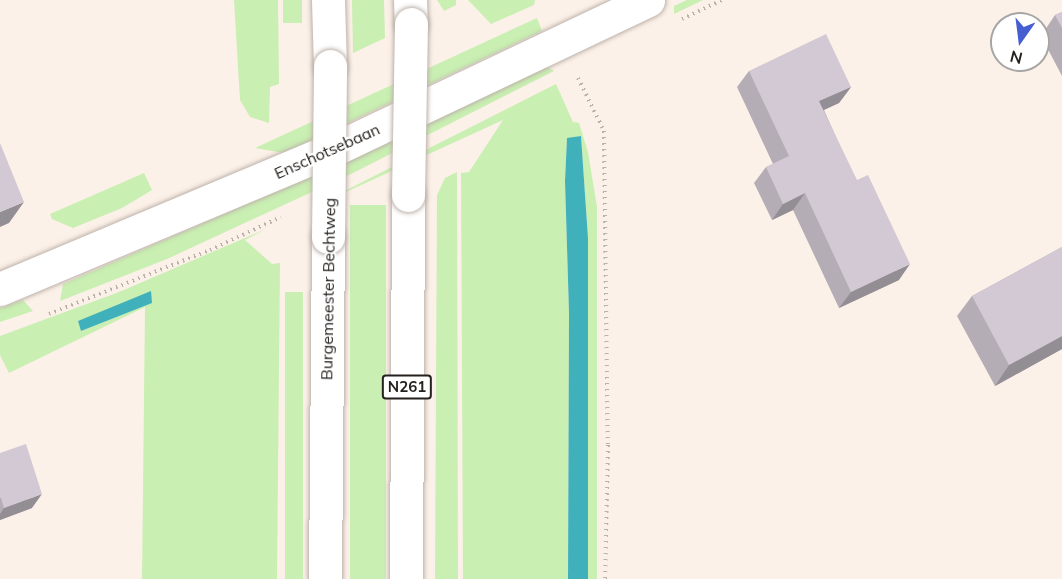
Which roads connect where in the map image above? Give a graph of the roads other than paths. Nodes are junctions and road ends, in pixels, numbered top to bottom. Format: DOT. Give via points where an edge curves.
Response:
graph roads {
  1 [pos="328,0"];
  2 [pos="648,0"];
  3 [pos="411,12"];
  4 [pos="0,289"];
  5 [pos="325,579"];
  6 [pos="406,579"];
  1 -- 5 [label="main road, Burgemeester Bechtweg, bridge"];
  2 -- 4 [label="main road, Enschotsebaan" via="340,146"];
  3 -- 6 [label="main road, N261, bridge"];
}
